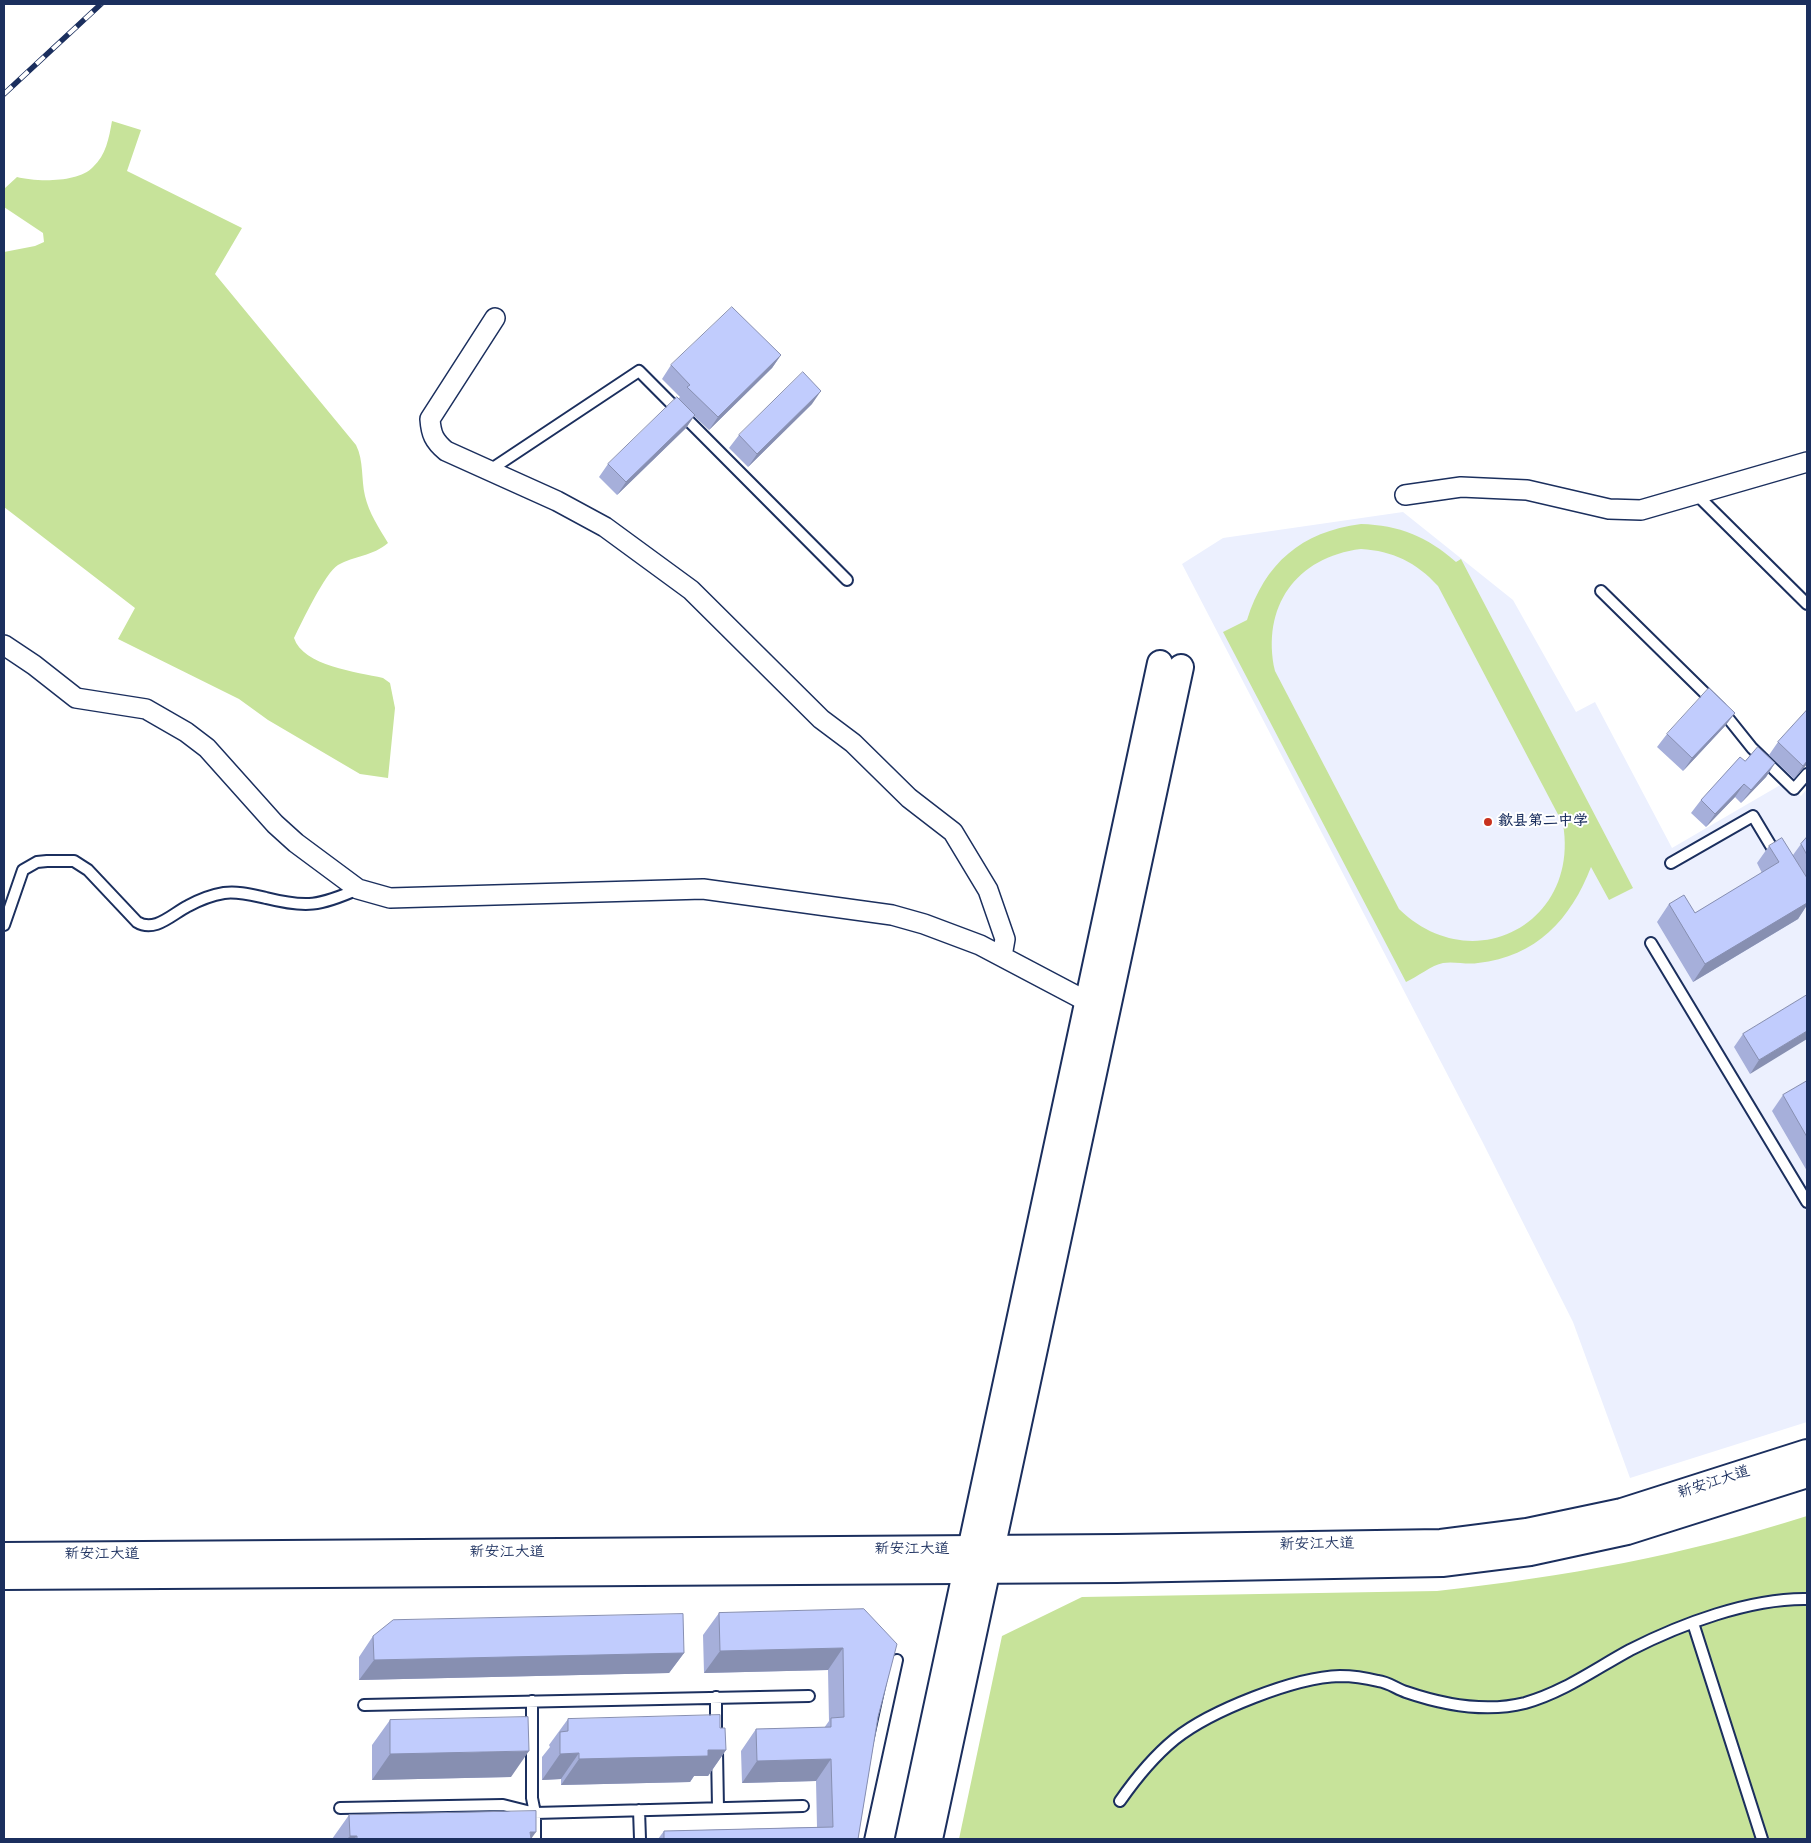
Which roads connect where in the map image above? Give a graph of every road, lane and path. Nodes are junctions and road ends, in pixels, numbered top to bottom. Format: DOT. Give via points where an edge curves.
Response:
graph roads {
  1 [pos="495,318"];
  2 [pos="1807,462"];
  3 [pos="490,470"];
  4 [pos="1696,494"];
  5 [pos="1405,495"];
  6 [pos="847,580"];
  7 [pos="1601,591"];
  8 [pos="1807,604"];
  9 [pos="4,645"];
  10 [pos="1807,774"];
  11 [pos="1670,863"];
  12 [pos="1784,866"];
  13 [pos="358,888"];
  14 [pos="4,925"];
  15 [pos="1651,943"];
  16 [pos="1002,956"];
  17 [pos="1088,1002"];
  18 [pos="1807,1202"];
  19 [pos="1807,1453"];
  20 [pos="1807,1474"];
  21 [pos="4,1556"];
  22 [pos="979,1559"];
  23 [pos="4,1576"];
  24 [pos="1807,1599"];
  25 [pos="1693,1623"];
  26 [pos="897,1660"];
  27 [pos="809,1696"];
  28 [pos="716,1697"];
  29 [pos="532,1702"];
  30 [pos="364,1705"];
  31 [pos="1120,1801"];
  32 [pos="802,1806"];
  33 [pos="340,1808"];
  34 [pos="718,1808"];
  35 [pos="639,1810"];
  36 [pos="535,1813"];
  37 [pos="535,1839"];
  38 [pos="640,1839"];
  39 [pos="858,1839"];
  40 [pos="908,1839"];
  41 [pos="930,1839"];
  42 [pos="1762,1839"];
  1 -- 3 [label="street" via="430,418 430,430 438,444"];
  2 -- 4 [label="street"];
  3 -- 6 [label="lane" via="639,372"];
  3 -- 16 [label="street" via="605,527 678,579 821,719 854,743 909,798 945,824 988,890 1005,939"];
  4 -- 5 [label="street" via="1641,510 1620,510 1527,490 1461,487"];
  4 -- 8 [label="lane"];
  7 -- 10 [label="lane" via="1720,708 1752,748 1794,789"];
  9 -- 13 [label="street" via="76,698 146,709 186,732 207,748 275,824"];
  11 -- 12 [label="lane" via="1753,816"];
  13 -- 14 [label="lane" via="330,901 304,905 246,894 220,894 189,905 162,922 146,926 137,922 84,867 69,860 47,860 27,867 20,875"];
  13 -- 16 [label="street" via="390,898 720,890 892,915 956,935"];
  15 -- 18 [label="lane"];
  16 -- 17 [label="street"];
  17 -- 22 [label="street"];
  17 -- 22 [label="street" via="1171,665"];
  19 -- 22 [label="main road, 新安江大道" via="1622,1512 1484,1538 1431,1543"];
  20 -- 22 [label="main road, 新安江大道" via="1627,1531 1487,1558 1432,1563"];
  21 -- 22 [label="main road, 新安江大道"];
  22 -- 23 [label="main road, 新安江大道"];
  22 -- 40 [label="street"];
  22 -- 41 [label="street"];
  24 -- 25 [label="lane" via="1781,1599"];
  25 -- 31 [label="lane" via="1638,1647 1563,1689 1510,1706 1476,1708 1443,1703 1380,1681 1340,1676 1260,1696 1214,1714 1176,1738 1145,1767"];
  25 -- 42 [label="lane"];
  26 -- 39 [label="lane"];
  27 -- 28 [label="lane"];
  28 -- 29 [label="lane"];
  28 -- 34 [label="lane"];
  29 -- 30 [label="lane"];
  29 -- 36 [label="lane" via="532,1798"];
  32 -- 34 [label="lane"];
  33 -- 36 [label="lane" via="503,1805"];
  34 -- 35 [label="lane"];
  35 -- 36 [label="lane"];
  35 -- 38 [label="lane"];
  36 -- 37 [label="lane"];
}
